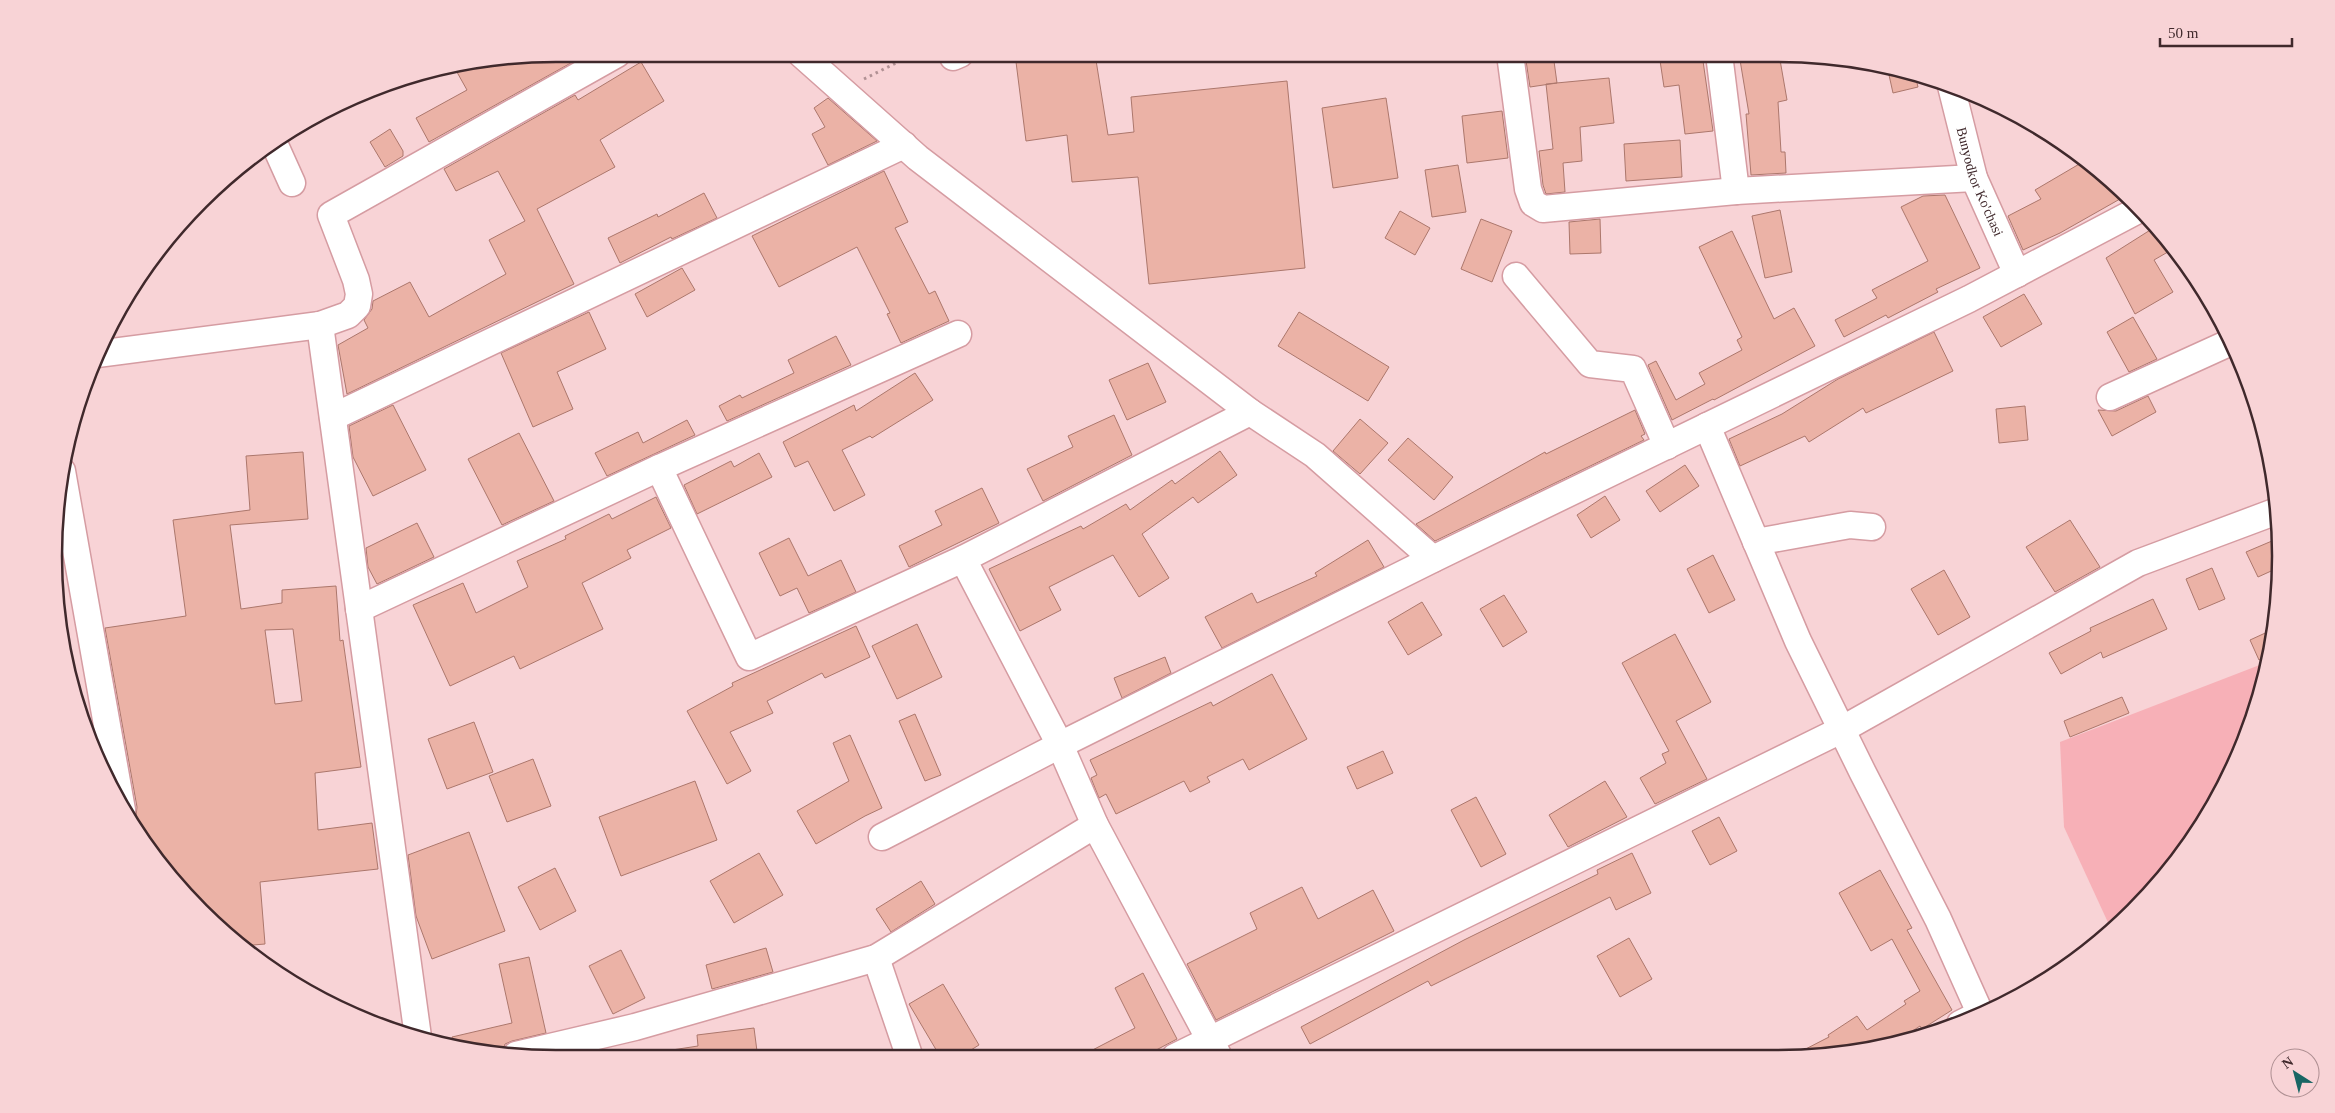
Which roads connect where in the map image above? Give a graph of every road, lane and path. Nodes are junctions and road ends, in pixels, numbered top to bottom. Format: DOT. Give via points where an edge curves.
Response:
graph roads {
  1 [pos="603,62"];
  2 [pos="810,62"];
  3 [pos="898,62"];
  4 [pos="1511,62"];
  5 [pos="1720,62"];
  6 [pos="864,79"];
  7 [pos="1953,95"];
  8 [pos="904,145"];
  9 [pos="277,150"];
  10 [pos="1974,178"];
  11 [pos="292,183"];
  12 [pos="1736,191"];
  13 [pos="2133,213"];
  14 [pos="2017,274"];
  15 [pos="1516,276"];
  16 [pos="320,325"];
  17 [pos="958,334"];
  18 [pos="2225,345"];
  19 [pos="106,353"];
  20 [pos="2110,397"];
  21 [pos="1250,412"];
  22 [pos="333,416"];
  23 [pos="1707,426"];
  24 [pos="1667,446"];
  25 [pos="659,468"];
  26 [pos="67,497"];
  27 [pos="2270,514"];
  28 [pos="1872,526"];
  29 [pos="1756,542"];
  30 [pos="963,559"];
  31 [pos="1432,559"];
  32 [pos="359,609"];
  33 [pos="1841,730"];
  34 [pos="1060,745"];
  35 [pos="117,782"];
  36 [pos="1095,825"];
  37 [pos="882,837"];
  38 [pos="876,958"];
  39 [pos="1972,1011"];
  40 [pos="417,1030"];
  41 [pos="1214,1048"];
  42 [pos="539,1049"];
  43 [pos="907,1050"];
  1 -- 16 [label="street" via="331,215 359,294 356,306 348,315"];
  2 -- 8 [label="street"];
  3 -- 6 [label="path"];
  4 -- 12 [label="street" via="1528,189 1538,207 1548,210"];
  5 -- 12 [label="street"];
  7 -- 10 [label="street, Bunyodkor Ko'chasi"];
  8 -- 21 [label="street"];
  8 -- 22 [label="street"];
  9 -- 11 [label="street"];
  10 -- 12 [label="street"];
  10 -- 14 [label="street, Bunyodkor Ko'chasi"];
  13 -- 14 [label="street"];
  14 -- 23 [label="street"];
  15 -- 24 [label="street" via="1590,364 1632,369"];
  16 -- 19 [label="street"];
  16 -- 22 [label="street"];
  17 -- 25 [label="street"];
  18 -- 20 [label="street"];
  21 -- 30 [label="street"];
  21 -- 31 [label="street" via="1315,455"];
  22 -- 32 [label="street"];
  23 -- 24 [label="street"];
  23 -- 29 [label="street"];
  24 -- 31 [label="street"];
  25 -- 30 [label="street" via="749,657"];
  25 -- 32 [label="street"];
  26 -- 35 [label="street"];
  27 -- 33 [label="street" via="2138,563"];
  28 -- 29 [label="street" via="1850,525"];
  29 -- 33 [label="street" via="1798,641"];
  30 -- 34 [label="street"];
  31 -- 34 [label="street"];
  32 -- 40 [label="street"];
  33 -- 39 [label="street" via="1938,919"];
  33 -- 41 [label="street"];
  34 -- 36 [label="street"];
  34 -- 37 [label="street"];
  36 -- 38 [label="street"];
  36 -- 41 [label="street"];
  38 -- 42 [label="street" via="634,1027"];
  38 -- 43 [label="street"];
}
